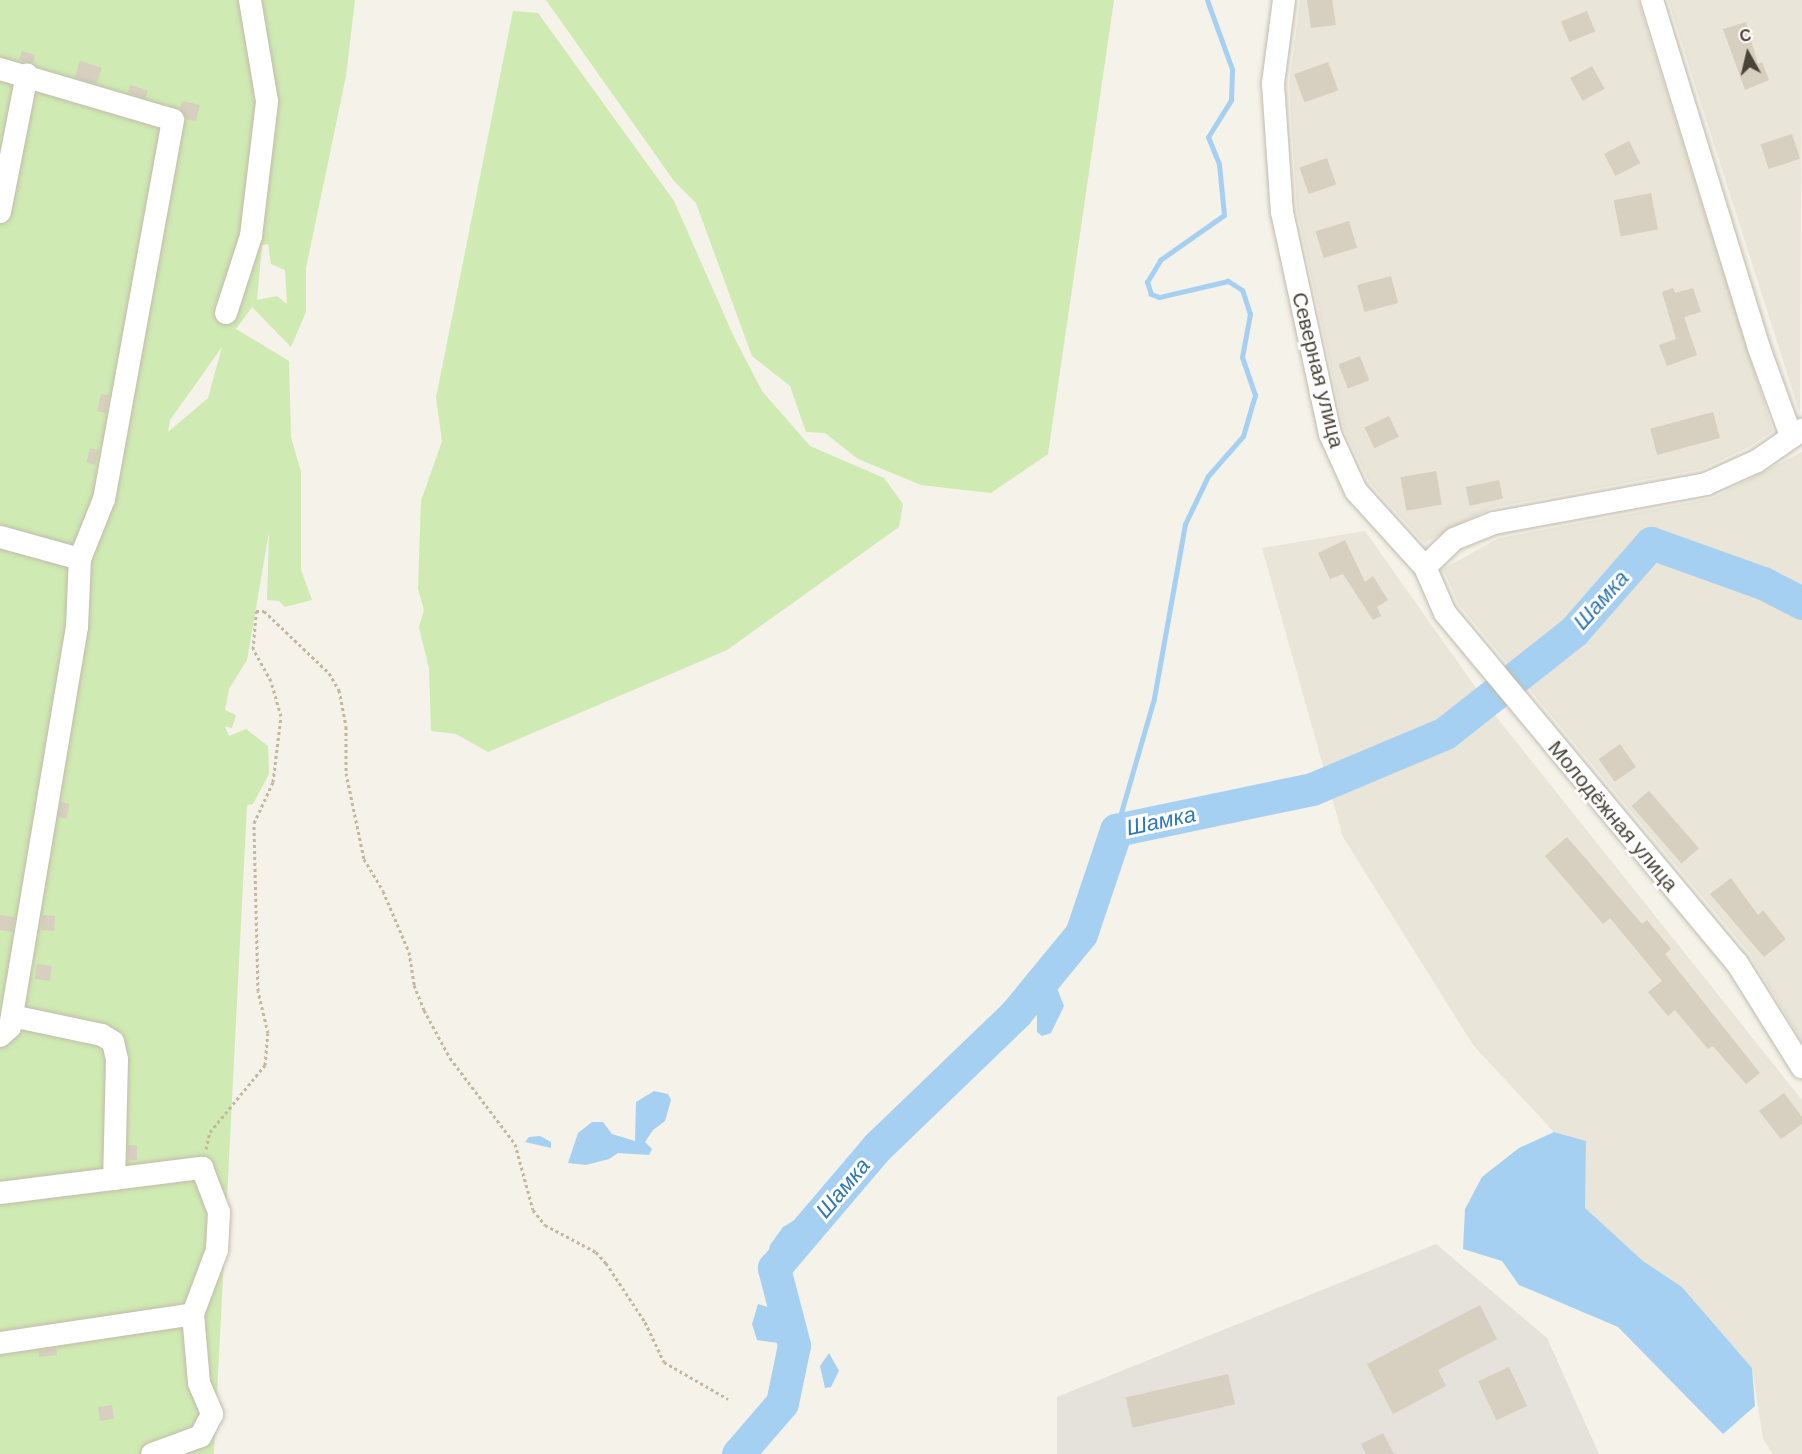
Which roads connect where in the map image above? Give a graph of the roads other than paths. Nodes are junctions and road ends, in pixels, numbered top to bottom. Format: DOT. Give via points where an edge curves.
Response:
graph roads {
  1 [pos="250,0"];
  2 [pos="1284,0"];
  3 [pos="1652,0"];
  4 [pos="0,69"];
  5 [pos="27,75"];
  6 [pos="0,212"];
  7 [pos="226,313"];
  8 [pos="1797,433"];
  9 [pos="0,537"];
  10 [pos="81,559"];
  11 [pos="1425,567"];
  12 [pos="12,1016"];
  13 [pos="0,1036"];
  14 [pos="1802,1067"];
  15 [pos="114,1179"];
  16 [pos="0,1193"];
  17 [pos="193,1314"];
  18 [pos="0,1343"];
  19 [pos="152,1454"];
  1 -- 7 [label="street" via="267,101 251,236"];
  2 -- 11 [label="street, Северная улица" via="1273,84 1280,191 1315,374 1330,434 1356,491"];
  3 -- 8 [label="street" via="1759,348"];
  4 -- 5 [label="street"];
  5 -- 6 [label="street"];
  5 -- 10 [label="street" via="173,120 104,499"];
  8 -- 11 [label="street" via="1756,461 1706,484 1494,523 1454,539"];
  9 -- 10 [label="street"];
  10 -- 12 [label="street" via="77,627"];
  11 -- 14 [label="street, Молодёжная улица" via="1445,613 1737,963"];
  12 -- 13 [label="street" via="10,1027"];
  12 -- 15 [label="street" via="102,1035 112,1042 117,1060"];
  15 -- 16 [label="street"];
  15 -- 17 [label="street" via="202,1168 219,1212 217,1250"];
  17 -- 18 [label="street"];
  17 -- 19 [label="street" via="199,1383 212,1414 201,1436"];
}
